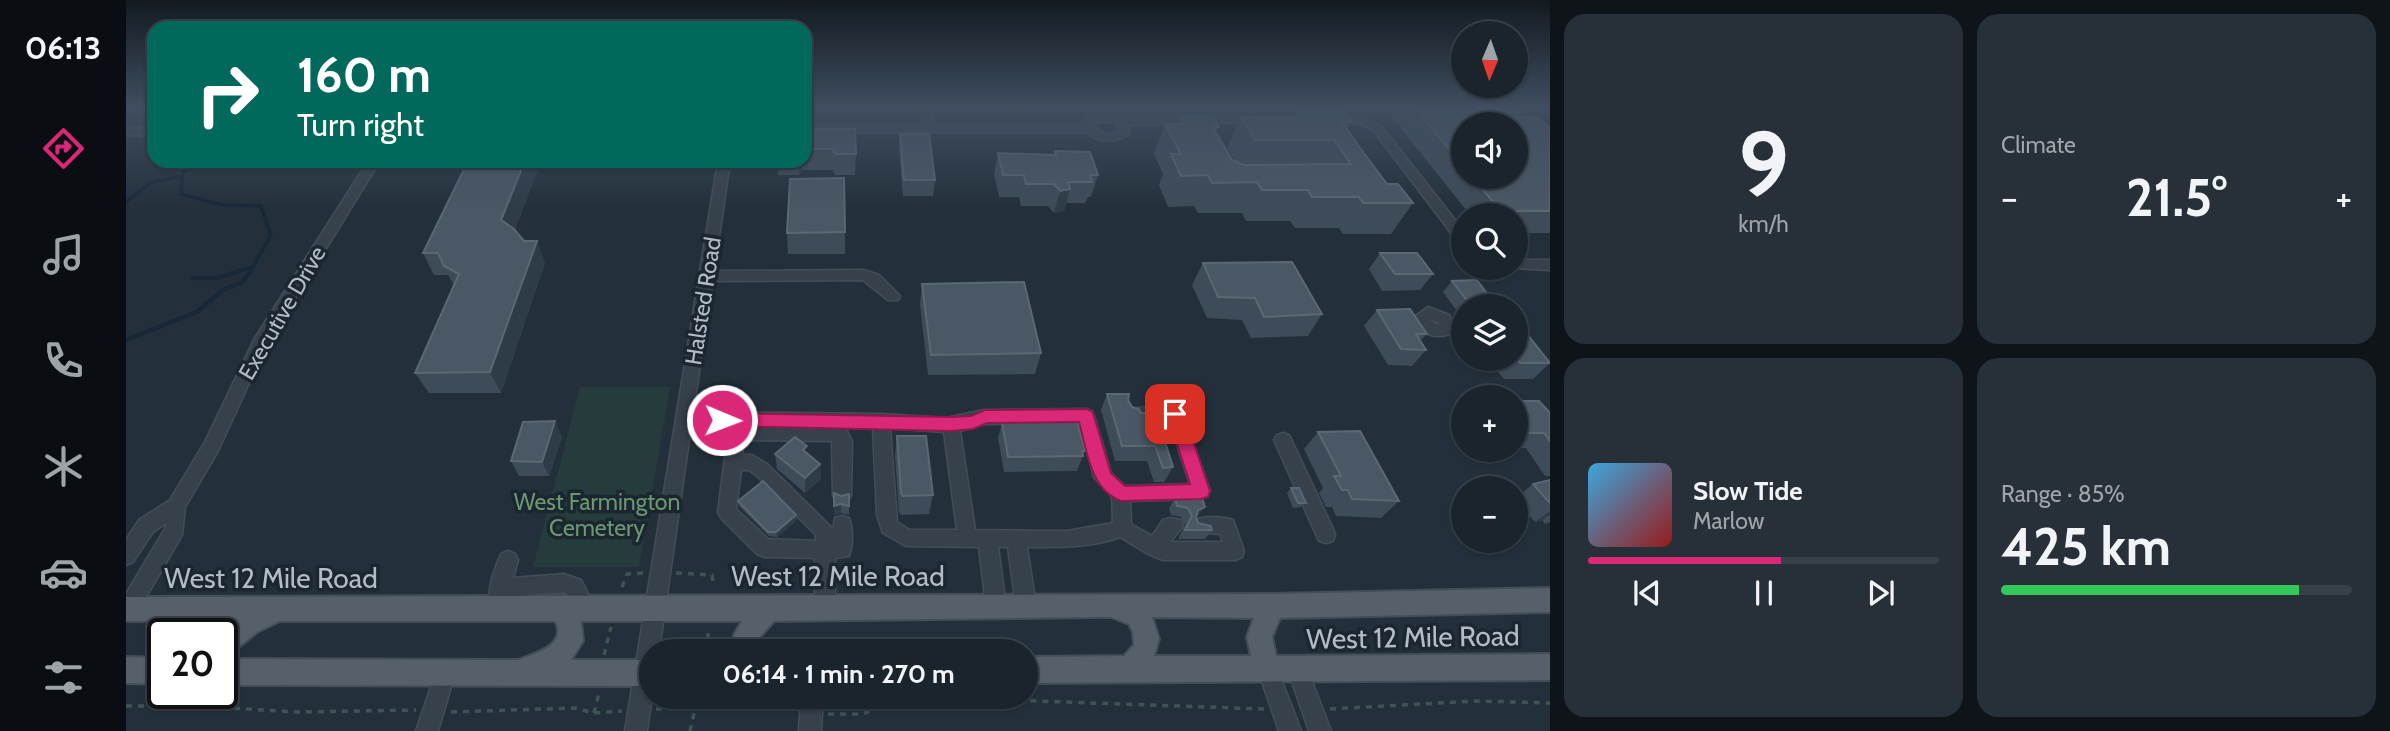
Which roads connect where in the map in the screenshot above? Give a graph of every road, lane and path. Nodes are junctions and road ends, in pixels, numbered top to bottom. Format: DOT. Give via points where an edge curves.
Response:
graph roads {
  1 [pos="1387,141"];
  2 [pos="370,168"];
  3 [pos="722,168"];
  4 [pos="1451,224"];
  5 [pos="1528,265"];
  6 [pos="1550,265"];
  7 [pos="708,276"];
  8 [pos="893,296"];
  9 [pos="1131,415"];
  10 [pos="685,419"];
  11 [pos="881,421"];
  12 [pos="951,424"];
  13 [pos="737,427"];
  14 [pos="837,427"];
  15 [pos="1283,440"];
  16 [pos="733,463"];
  17 [pos="1121,494"];
  18 [pos="842,495"];
  19 [pos="176,506"];
  20 [pos="842,524"];
  21 [pos="1174,526"];
  22 [pos="1201,526"];
  23 [pos="1122,528"];
  24 [pos="1326,536"];
  25 [pos="967,537"];
  26 [pos="987,538"];
  27 [pos="1016,538"];
  28 [pos="1155,548"];
  29 [pos="834,550"];
  30 [pos="126,556"];
  31 [pos="508,561"];
  32 [pos="639,573"];
  33 [pos="700,574"];
  34 [pos="624,580"];
  35 [pos="714,587"];
  36 [pos="497,599"];
  37 [pos="1550,600"];
  38 [pos="1110,605"];
  39 [pos="996,606"];
  40 [pos="1026,606"];
  41 [pos="1274,606"];
  42 [pos="656,608"];
  43 [pos="825,608"];
  44 [pos="127,609"];
  45 [pos="282,609"];
  46 [pos="616,609"];
  47 [pos="768,609"];
  48 [pos="569,610"];
  49 [pos="238,631"];
  50 [pos="652,639"];
  51 [pos="745,639"];
  52 [pos="1550,667"];
  53 [pos="126,670"];
  54 [pos="1038,670"];
  55 [pos="1268,670"];
  56 [pos="1298,670"];
  57 [pos="147,671"];
  58 [pos="1126,671"];
  59 [pos="238,672"];
  60 [pos="445,673"];
  61 [pos="513,673"];
  62 [pos="601,673"];
  63 [pos="639,673"];
  64 [pos="1550,703"];
  65 [pos="126,706"];
  66 [pos="1283,708"];
  67 [pos="1312,708"];
  68 [pos="641,709"];
  69 [pos="697,709"];
  70 [pos="610,712"];
  71 [pos="594,713"];
  72 [pos="811,713"];
  73 [pos="430,721"];
  74 [pos="636,731"];
  75 [pos="691,731"];
  76 [pos="1290,731"];
  77 [pos="1320,731"];
  1 -- 4 [label="street"];
  2 -- 19 [label="street, Executive Drive" via="260,342 212,446"];
  3 -- 7 [label="street, Halsted Road"];
  5 -- 6 [label="street"];
  7 -- 8 [label="street" via="864,275"];
  7 -- 10 [label="street, Halsted Road"];
  9 -- 17 [label="street" via="1175,414 1201,491"];
  10 -- 13 [label="street"];
  10 -- 42 [label="street, Halsted Road"];
  11 -- 12 [label="street"];
  11 -- 14 [label="street"];
  11 -- 25 [label="street" via="890,527 906,538"];
  12 -- 17 [label="street" via="985,417 1086,416 1103,477"];
  12 -- 25 [label="street"];
  13 -- 14 [label="street"];
  13 -- 16 [label="street"];
  14 -- 18 [label="street" via="843,442"];
  15 -- 24 [label="street"];
  16 -- 29 [label="street" via="752,463 761,469 825,532"];
  16 -- 29 [label="street" via="727,512 764,548"];
  17 -- 23 [label="street"];
  19 -- 30 [label="street, Executive Drive" via="146,526"];
  19 -- 44 [label="street, Executive Drive" via="175,528"];
  20 -- 29 [label="street"];
  21 -- 28 [label="street"];
  22 -- 28 [label="street" via="1226,526 1235,551"];
  23 -- 27 [label="street" via="1067,539"];
  23 -- 28 [label="street"];
  25 -- 26 [label="street"];
  26 -- 27 [label="street"];
  26 -- 39 [label="street"];
  27 -- 40 [label="street"];
  29 -- 43 [label="street"];
  31 -- 36 [label="street"];
  32 -- 34 [label="path" via="626,574"];
  33 -- 35 [label="path" via="712,575"];
  36 -- 45 [label="main road, West 12 Mile Road"];
  36 -- 48 [label="main road, West 12 Mile Road"];
  37 -- 41 [label="main road, West 12 Mile Road"];
  38 -- 40 [label="main road, West 12 Mile Road"];
  38 -- 41 [label="main road, West 12 Mile Road"];
  38 -- 58 [label="main road" via="1138,616 1148,635 1145,654"];
  39 -- 40 [label="main road, West 12 Mile Road"];
  39 -- 43 [label="main road, West 12 Mile Road"];
  41 -- 55 [label="main road" via="1260,626 1259,641"];
  42 -- 46 [label="main road, West 12 Mile Road"];
  42 -- 47 [label="main road, West 12 Mile Road"];
  42 -- 50 [label="street, Halsted Road"];
  43 -- 47 [label="main road, West 12 Mile Road"];
  44 -- 45 [label="main road, West 12 Mile Road"];
  45 -- 49 [label="main road"];
  46 -- 48 [label="main road, West 12 Mile Road"];
  46 -- 62 [label="path"];
  47 -- 51 [label="main road"];
  48 -- 61 [label="main road" via="571,640 562,652 548,662"];
  52 -- 56 [label="main road, West 12 Mile Road"];
  53 -- 57 [label="main road"];
  54 -- 58 [label="main road, West 12 Mile Road"];
  55 -- 56 [label="main road, West 12 Mile Road"];
  55 -- 58 [label="main road, West 12 Mile Road"];
  55 -- 66 [label="street"];
  56 -- 67 [label="street"];
  59 -- 60 [label="main road"];
  60 -- 61 [label="main road"];
  60 -- 73 [label="street"];
  61 -- 62 [label="main road"];
  62 -- 63 [label="main road"];
  62 -- 71 [label="path"];
  64 -- 67 [label="path" via="1476,701"];
  65 -- 73 [label="path"];
  66 -- 72 [label="path" via="1007,700"];
  66 -- 76 [label="street"];
  67 -- 77 [label="street"];
  68 -- 74 [label="street, Halsted Road"];
  69 -- 75 [label="path"];
  70 -- 71 [label="path"];
  71 -- 73 [label="path" via="575,708 457,713"];
}
